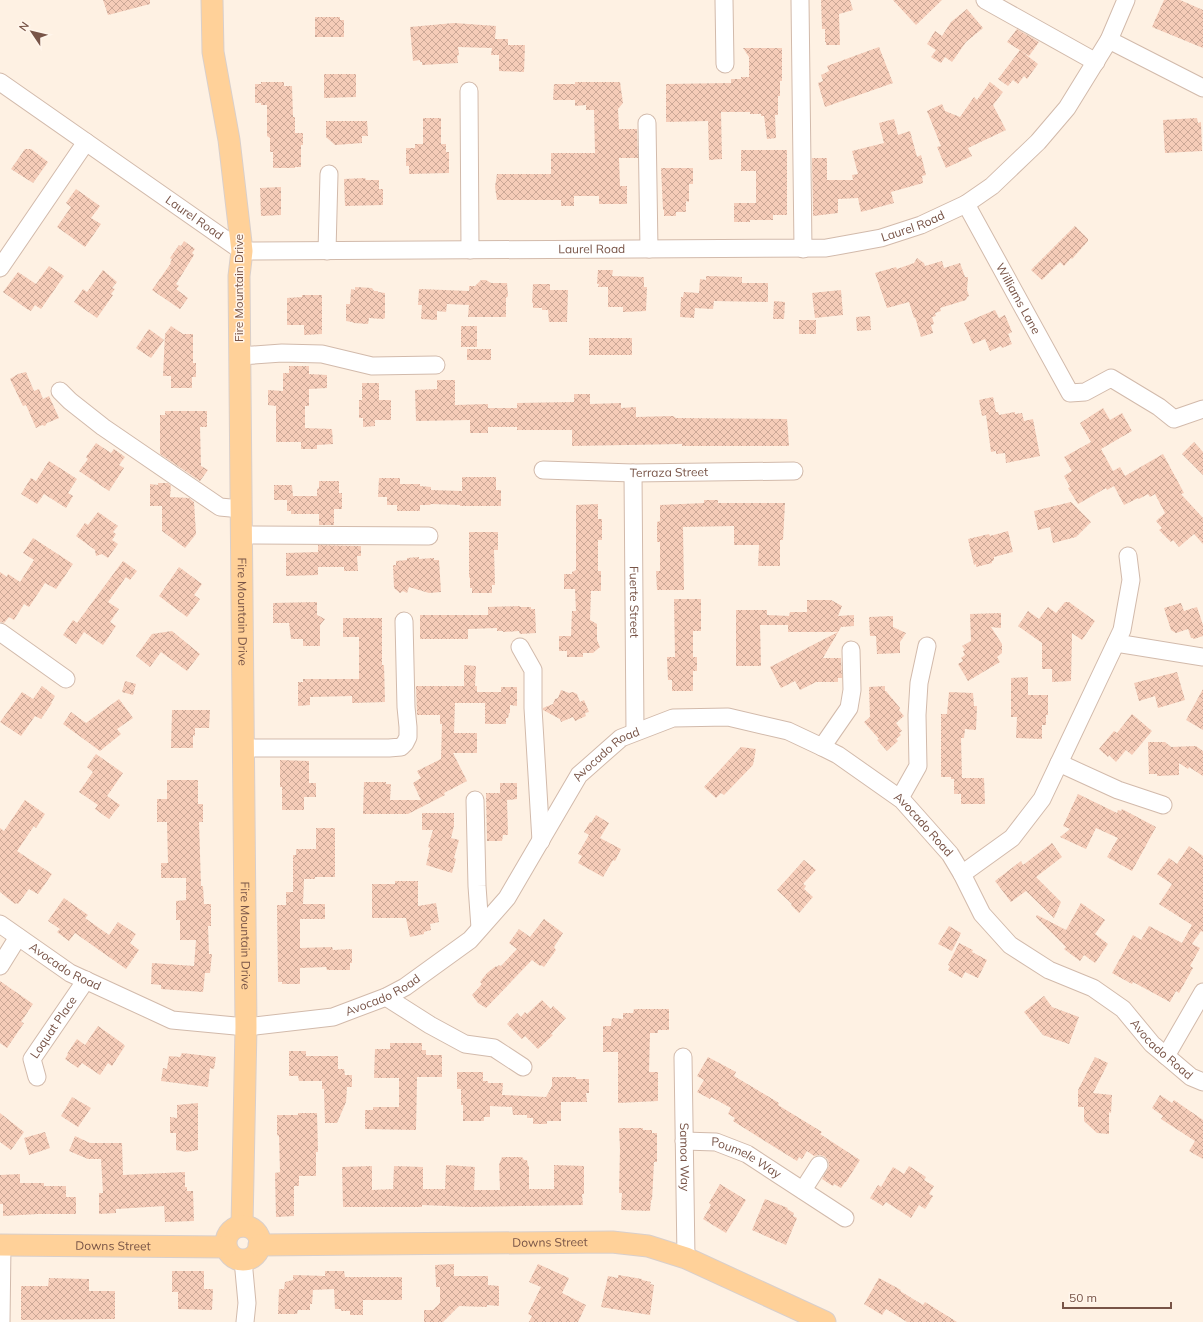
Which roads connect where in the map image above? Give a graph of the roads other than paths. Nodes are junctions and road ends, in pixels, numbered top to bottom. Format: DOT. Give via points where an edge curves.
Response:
graph roads {
  1 [pos="212,0"];
  2 [pos="724,0"];
  3 [pos="800,0"];
  4 [pos="986,0"];
  5 [pos="1126,0"];
  6 [pos="1109,40"];
  7 [pos="1096,62"];
  8 [pos="725,64"];
  9 [pos="0,82"];
  10 [pos="1203,88"];
  11 [pos="469,91"];
  12 [pos="647,123"];
  13 [pos="86,142"];
  14 [pos="329,174"];
  15 [pos="966,204"];
  16 [pos="803,249"];
  17 [pos="470,250"];
  18 [pos="649,250"];
  19 [pos="242,251"];
  20 [pos="327,251"];
  21 [pos="0,268"];
  22 [pos="240,356"];
  23 [pos="436,365"];
  24 [pos="60,391"];
  25 [pos="1203,409"];
  26 [pos="543,470"];
  27 [pos="794,472"];
  28 [pos="633,473"];
  29 [pos="241,509"];
  30 [pos="242,535"];
  31 [pos="429,536"];
  32 [pos="1128,556"];
  33 [pos="404,621"];
  34 [pos="0,632"];
  35 [pos="1116,643"];
  36 [pos="927,646"];
  37 [pos="520,647"];
  38 [pos="851,650"];
  39 [pos="1203,657"];
  40 [pos="66,679"];
  41 [pos="636,732"];
  42 [pos="822,747"];
  43 [pos="243,748"];
  44 [pos="1059,764"];
  45 [pos="900,798"];
  46 [pos="475,800"];
  47 [pos="1163,805"];
  48 [pos="541,841"];
  49 [pos="962,874"];
  50 [pos="0,924"];
  51 [pos="480,928"];
  52 [pos="18,936"];
  53 [pos="0,966"];
  54 [pos="86,980"];
  55 [pos="1203,992"];
  56 [pos="386,997"];
  57 [pos="246,1027"];
  58 [pos="1166,1056"];
  59 [pos="683,1057"];
  60 [pos="523,1067"];
  61 [pos="37,1077"];
  62 [pos="1203,1082"];
  63 [pos="684,1141"];
  64 [pos="819,1165"];
  65 [pos="803,1190"];
  66 [pos="845,1218"];
  67 [pos="242,1226"];
  68 [pos="259,1245"];
  69 [pos="1,1246"];
  70 [pos="226,1247"];
  71 [pos="686,1258"];
  72 [pos="243,1260"];
  73 [pos="1,1322"];
  74 [pos="245,1322"];
  75 [pos="825,1322"];
  1 -- 19 [label="main road, Fire Mountain Drive" via="213,52 229,140"];
  2 -- 8 [label="street"];
  3 -- 16 [label="street"];
  4 -- 7 [label="street"];
  5 -- 6 [label="street, Laurel Road"];
  6 -- 7 [label="street, Laurel Road"];
  6 -- 10 [label="street"];
  7 -- 15 [label="street, Laurel Road" via="1067,108 1038,142 992,186"];
  9 -- 13 [label="street, Laurel Road"];
  11 -- 17 [label="street"];
  12 -- 18 [label="street"];
  13 -- 19 [label="street, Laurel Road"];
  13 -- 21 [label="street"];
  14 -- 20 [label="street"];
  15 -- 16 [label="street, Laurel Road" via="921,225 881,238 826,248"];
  15 -- 25 [label="street, Williams Lane" via="1070,393 1085,392 1111,378 1174,419"];
  16 -- 18 [label="street, Laurel Road"];
  17 -- 18 [label="street, Laurel Road"];
  17 -- 20 [label="street, Laurel Road"];
  19 -- 20 [label="street, Laurel Road"];
  19 -- 22 [label="main road, Fire Mountain Drive" via="239,276"];
  22 -- 23 [label="street" via="322,354 372,366"];
  22 -- 29 [label="main road, Fire Mountain Drive"];
  24 -- 29 [label="street" via="102,427 220,508"];
  26 -- 28 [label="street, Terraza Street"];
  27 -- 28 [label="street, Terraza Street"];
  28 -- 41 [label="street, Fuerte Street"];
  29 -- 30 [label="main road, Fire Mountain Drive"];
  30 -- 31 [label="street"];
  30 -- 43 [label="main road, Fire Mountain Drive"];
  32 -- 35 [label="street" via="1130,584 1122,630"];
  33 -- 43 [label="street" via="408,737 401,747"];
  34 -- 40 [label="street"];
  35 -- 39 [label="street"];
  35 -- 44 [label="street"];
  36 -- 45 [label="street" via="919,683 918,766"];
  37 -- 48 [label="street" via="533,670"];
  38 -- 42 [label="street" via="852,690 849,708"];
  41 -- 42 [label="street, Avocado Road" via="672,718 728,717 788,731"];
  41 -- 48 [label="street, Avocado Road" via="621,738 579,775"];
  42 -- 45 [label="street, Avocado Road" via="838,755"];
  43 -- 57 [label="main road, Fire Mountain Drive"];
  44 -- 47 [label="street" via="1118,790"];
  44 -- 49 [label="street" via="1042,799 1012,838"];
  45 -- 49 [label="street, Avocado Road" via="950,854"];
  46 -- 51 [label="street" via="476,878"];
  48 -- 51 [label="street, Avocado Road" via="507,898"];
  49 -- 58 [label="street, Avocado Road" via="982,914 1010,945 1049,970 1093,988 1123,1009 1152,1044"];
  50 -- 52 [label="street, Avocado Road"];
  51 -- 56 [label="street, Avocado Road" via="470,940 406,986"];
  52 -- 53 [label="street"];
  52 -- 54 [label="street, Avocado Road" via="70,973"];
  54 -- 57 [label="street, Avocado Road" via="172,1020"];
  54 -- 61 [label="street, Loquat Place" via="32,1059"];
  55 -- 58 [label="street"];
  56 -- 57 [label="street, Avocado Road" via="333,1017"];
  56 -- 60 [label="street" via="465,1044 494,1048"];
  57 -- 67 [label="main road, Fire Mountain Drive"];
  58 -- 62 [label="street, Avocado Road" via="1191,1077"];
  59 -- 63 [label="street, Samoa Way"];
  63 -- 65 [label="street, Poumele Way" via="716,1142 747,1154"];
  63 -- 71 [label="street, Samoa Way"];
  64 -- 65 [label="street"];
  65 -- 66 [label="street, Poumele Way"];
  67 -- 68 [label="main road" via="253,1229"];
  67 -- 70 [label="main road" via="231,1231"];
  68 -- 71 [label="main road, Downs Street" via="612,1242 648,1246"];
  68 -- 72 [label="main road" via="254,1255"];
  69 -- 70 [label="main road, Downs Street"];
  69 -- 73 [label="street"];
  70 -- 72 [label="main road" via="232,1256"];
  71 -- 75 [label="main road, Downs Street"];
  72 -- 74 [label="street" via="248,1303"];
}
